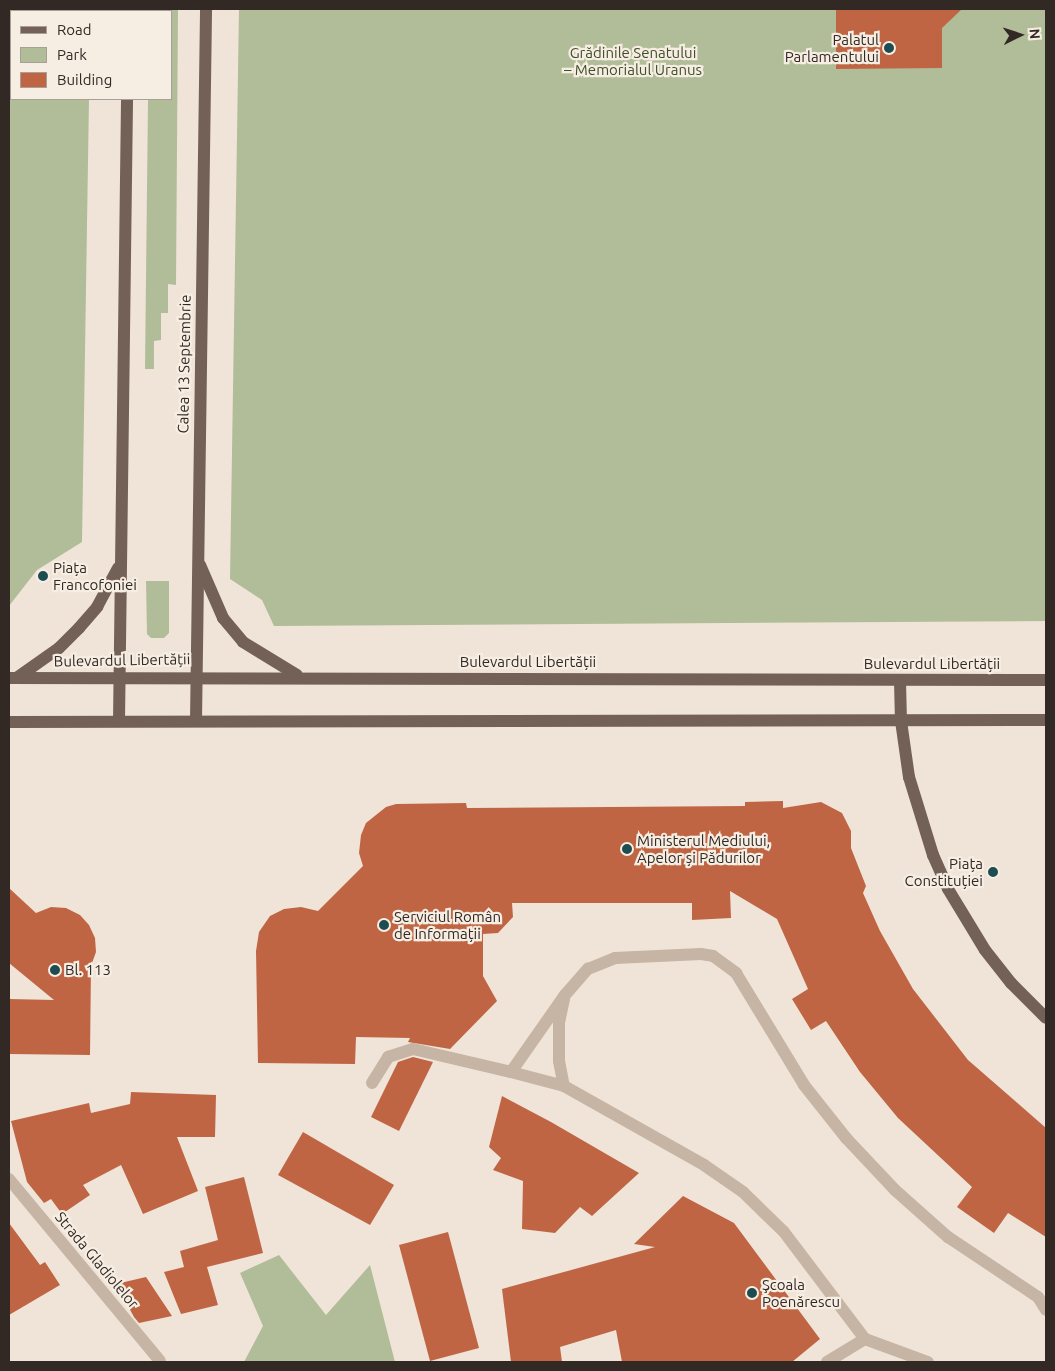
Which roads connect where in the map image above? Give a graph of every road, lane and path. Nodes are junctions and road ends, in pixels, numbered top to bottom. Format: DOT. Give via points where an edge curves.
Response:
graph roads {
  1 [pos="206,9"];
  2 [pos="127,100"];
  3 [pos="197,558"];
  4 [pos="120,564"];
  5 [pos="120,676"];
  6 [pos="196,676"];
  7 [pos="299,676"];
  8 [pos="13,678"];
  9 [pos="900,680"];
  10 [pos="1046,680"];
  11 [pos="196,720"];
  12 [pos="1046,720"];
  13 [pos="119,721"];
  14 [pos="901,721"];
  15 [pos="9,722"];
  16 [pos="565,994"];
  17 [pos="1046,1018"];
  18 [pos="511,1072"];
  19 [pos="372,1083"];
  20 [pos="564,1086"];
  21 [pos="9,1180"];
  22 [pos="1046,1310"];
  23 [pos="865,1338"];
  24 [pos="160,1361"];
  25 [pos="827,1362"];
  26 [pos="928,1362"];
  1 -- 3 [label="main road, Calea 13 Septembrie"];
  2 -- 4 [label="main road"];
  3 -- 6 [label="main road, Calea 13 Septembrie"];
  3 -- 7 [label="main road" via="223,618 243,642"];
  4 -- 5 [label="main road"];
  4 -- 8 [label="main road" via="108,590 79,628 49,657"];
  5 -- 6 [label="main road, Bulevardul Libertății"];
  5 -- 8 [label="main road, Bulevardul Libertății"];
  5 -- 13 [label="main road"];
  6 -- 7 [label="main road, Bulevardul Libertății"];
  6 -- 11 [label="main road, Calea 13 Septembrie"];
  7 -- 9 [label="main road, Bulevardul Libertății"];
  9 -- 10 [label="main road, Bulevardul Libertății"];
  9 -- 14 [label="main road"];
  11 -- 13 [label="main road"];
  11 -- 14 [label="main road"];
  12 -- 14 [label="main road"];
  13 -- 15 [label="main road"];
  14 -- 17 [label="main road" via="909,777 921,823 948,889 985,950 1011,983"];
  16 -- 18 [label="street"];
  16 -- 20 [label="street" via="559,1022 559,1061"];
  16 -- 22 [label="street" via="588,969 615,958 701,954 728,965 804,1085 846,1138 895,1190 948,1237 1038,1297"];
  18 -- 19 [label="street" via="413,1050 388,1057"];
  18 -- 20 [label="street"];
  20 -- 23 [label="street" via="704,1165 743,1192 784,1232"];
  21 -- 24 [label="street, Strada Gladiolelor"];
  23 -- 25 [label="street"];
  23 -- 26 [label="street"];
}
